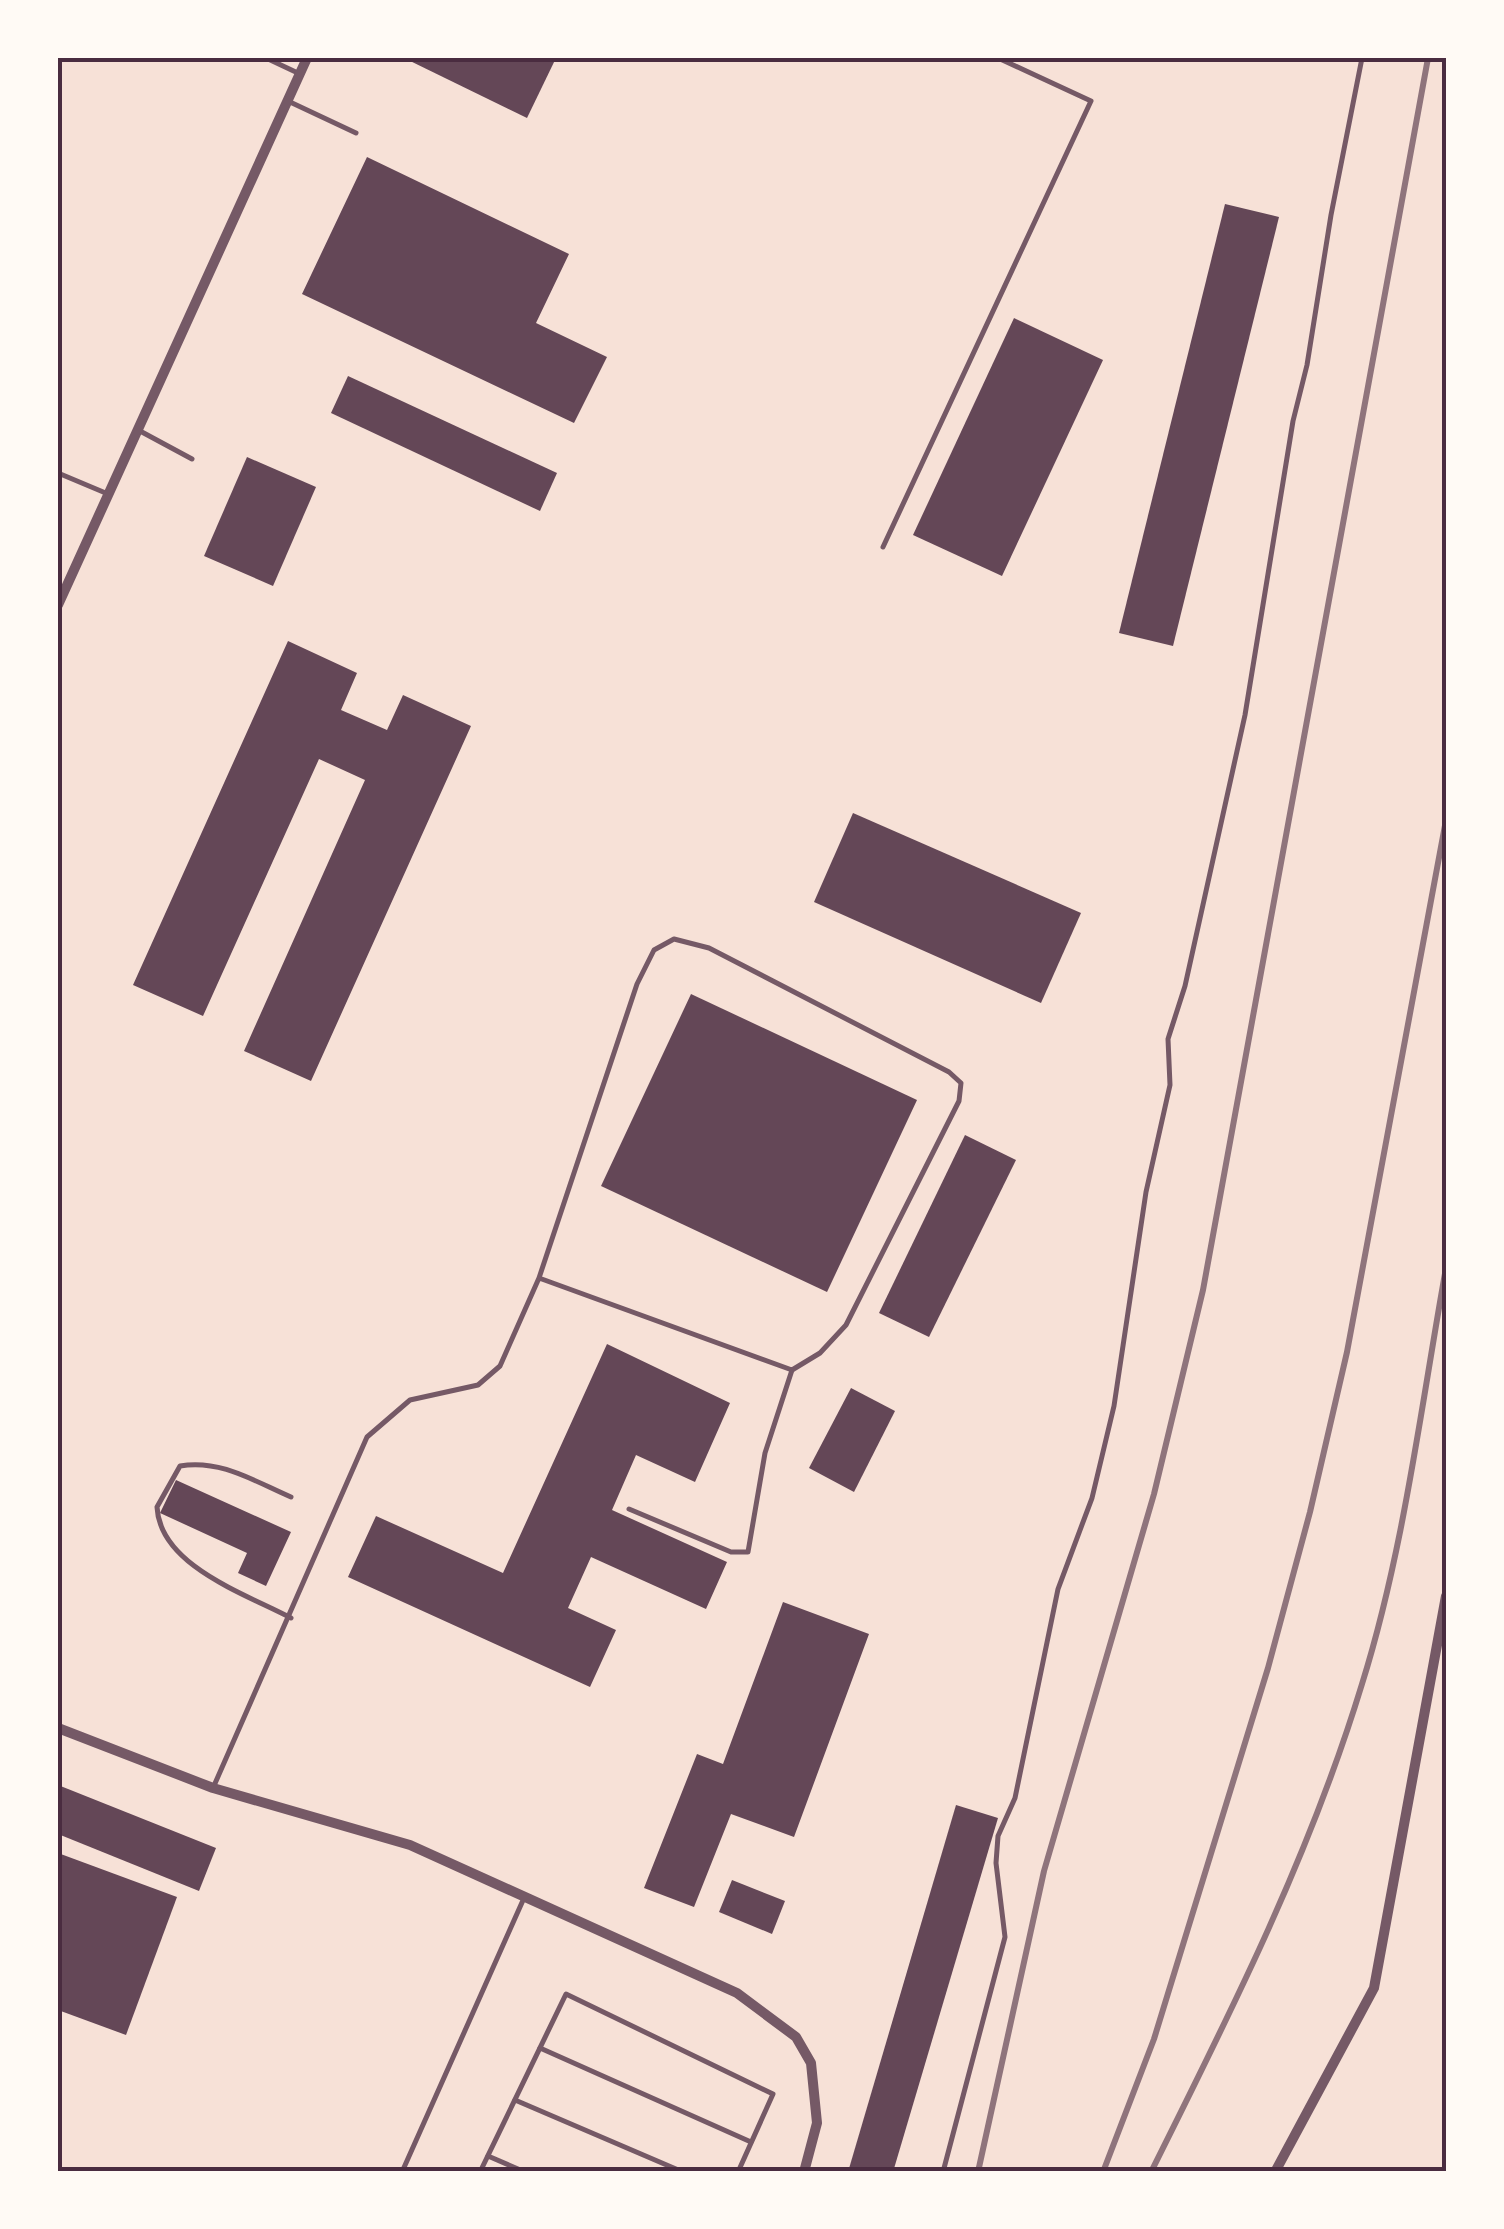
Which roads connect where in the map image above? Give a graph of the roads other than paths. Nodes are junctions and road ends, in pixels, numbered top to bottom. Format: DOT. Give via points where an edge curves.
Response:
graph roads {
  1 [pos="266,58"];
  2 [pos="307,58"];
  3 [pos="998,58"];
  4 [pos="1362,58"];
  5 [pos="300,74"];
  6 [pos="288,101"];
  7 [pos="356,133"];
  8 [pos="138,430"];
  9 [pos="192,459"];
  10 [pos="58,473"];
  11 [pos="108,494"];
  12 [pos="883,548"];
  13 [pos="58,605"];
  14 [pos="539,1278"];
  15 [pos="792,1370"];
  16 [pos="291,1497"];
  17 [pos="629,1508"];
  18 [pos="1446,1596"];
  19 [pos="292,1618"];
  20 [pos="58,1728"];
  21 [pos="213,1788"];
  22 [pos="526,1896"];
  23 [pos="540,2048"];
  24 [pos="514,2100"];
  25 [pos="752,2142"];
  26 [pos="488,2156"];
  27 [pos="402,2172"];
  28 [pos="480,2172"];
  29 [pos="525,2172"];
  30 [pos="683,2172"];
  31 [pos="738,2172"];
  32 [pos="804,2172"];
  33 [pos="943,2172"];
  34 [pos="1275,2172"];
  1 -- 5 [label="lane"];
  2 -- 5 [label="street"];
  3 -- 12 [label="lane" via="1091,101"];
  4 -- 33 [label="lane" via="1292,421 1245,715 1168,1040 1170,1085 1146,1192 1114,1406 1092,1498 1058,1589 1039,1699 998,1836 1005,1937"];
  5 -- 6 [label="street"];
  6 -- 7 [label="lane"];
  6 -- 8 [label="street"];
  8 -- 9 [label="lane"];
  8 -- 11 [label="street"];
  10 -- 11 [label="lane"];
  11 -- 13 [label="street"];
  14 -- 15 [label="lane"];
  14 -- 15 [label="lane" via="654,950 674,939 710,948 961,1083 959,1101 846,1325"];
  14 -- 19 [label="lane" via="500,1366 478,1385 410,1400 367,1437"];
  15 -- 17 [label="lane" via="766,1453 748,1552 731,1552"];
  16 -- 19 [label="lane" via="199,1463 180,1466 157,1507 164,1540 184,1558"];
  18 -- 34 [label="street" via="1374,1988"];
  19 -- 21 [label="lane"];
  20 -- 21 [label="street"];
  21 -- 22 [label="street" via="410,1845"];
  22 -- 27 [label="lane"];
  22 -- 32 [label="street" via="737,1993 796,2038 811,2063 816,2092 817,2123"];
  23 -- 24 [label="lane"];
  23 -- 25 [label="lane"];
  23 -- 25 [label="lane" via="566,1994 774,2094"];
  24 -- 26 [label="lane"];
  24 -- 30 [label="lane"];
  25 -- 31 [label="lane"];
  26 -- 28 [label="lane"];
  26 -- 29 [label="lane"];
}
